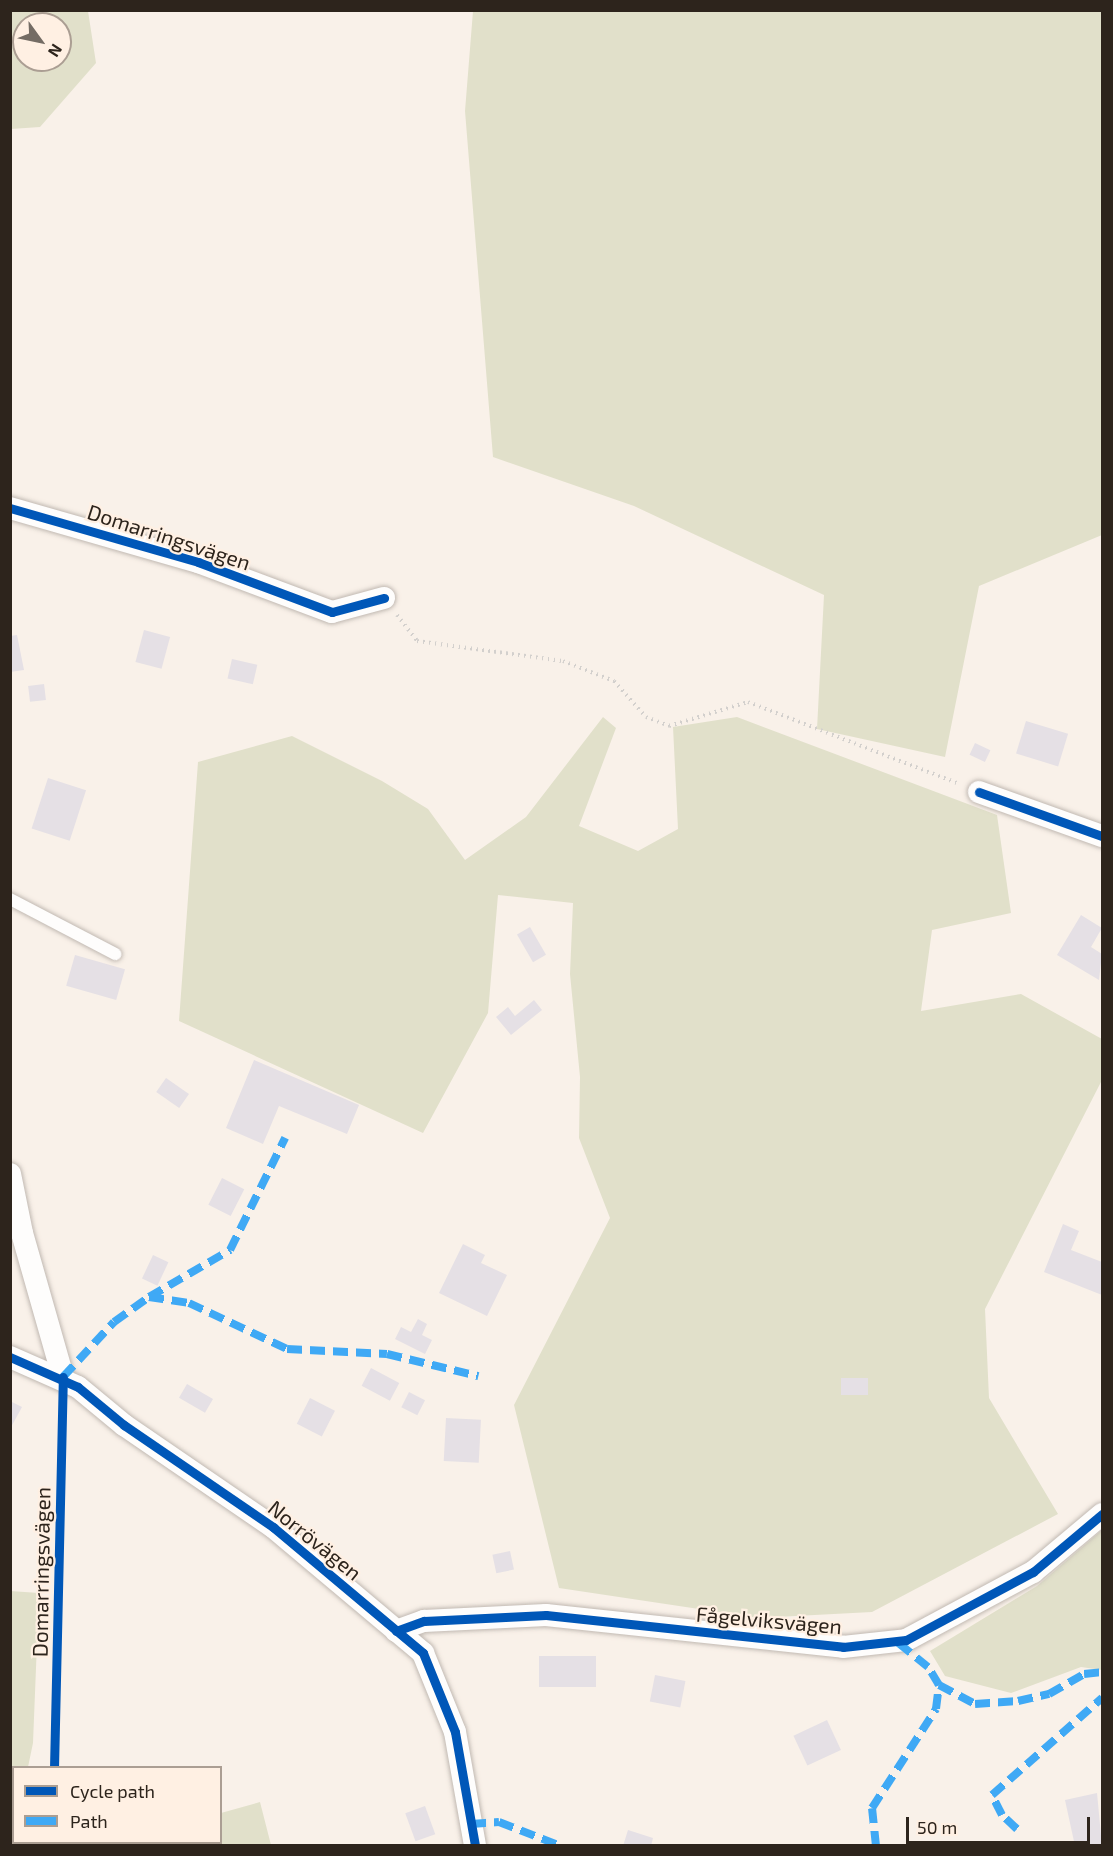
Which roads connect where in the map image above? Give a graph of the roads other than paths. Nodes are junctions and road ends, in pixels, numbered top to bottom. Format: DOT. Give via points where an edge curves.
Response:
graph roads {
  1 [pos="10,508"];
  2 [pos="384,598"];
  3 [pos="979,792"];
  4 [pos="1102,836"];
  5 [pos="10,899"];
  6 [pos="115,954"];
  7 [pos="10,1174"];
  8 [pos="10,1357"];
  9 [pos="63,1377"];
  10 [pos="1102,1514"];
  11 [pos="396,1631"];
  12 [pos="475,1845"];
  1 -- 2 [label="street, Domarringsvägen" via="198,562 332,612"];
  3 -- 4 [label="street"];
  5 -- 6 [label="lane"];
  7 -- 9 [label="street" via="22,1233"];
  8 -- 9 [label="street, Norrövägen"];
  9 -- 11 [label="street, Norrövägen" via="124,1425 273,1527"];
  10 -- 11 [label="street, Fågelviksvägen" via="1033,1572 906,1640 843,1647 546,1615 424,1621"];
  11 -- 12 [label="street, Norrövägen" via="423,1653 455,1732"];
}
